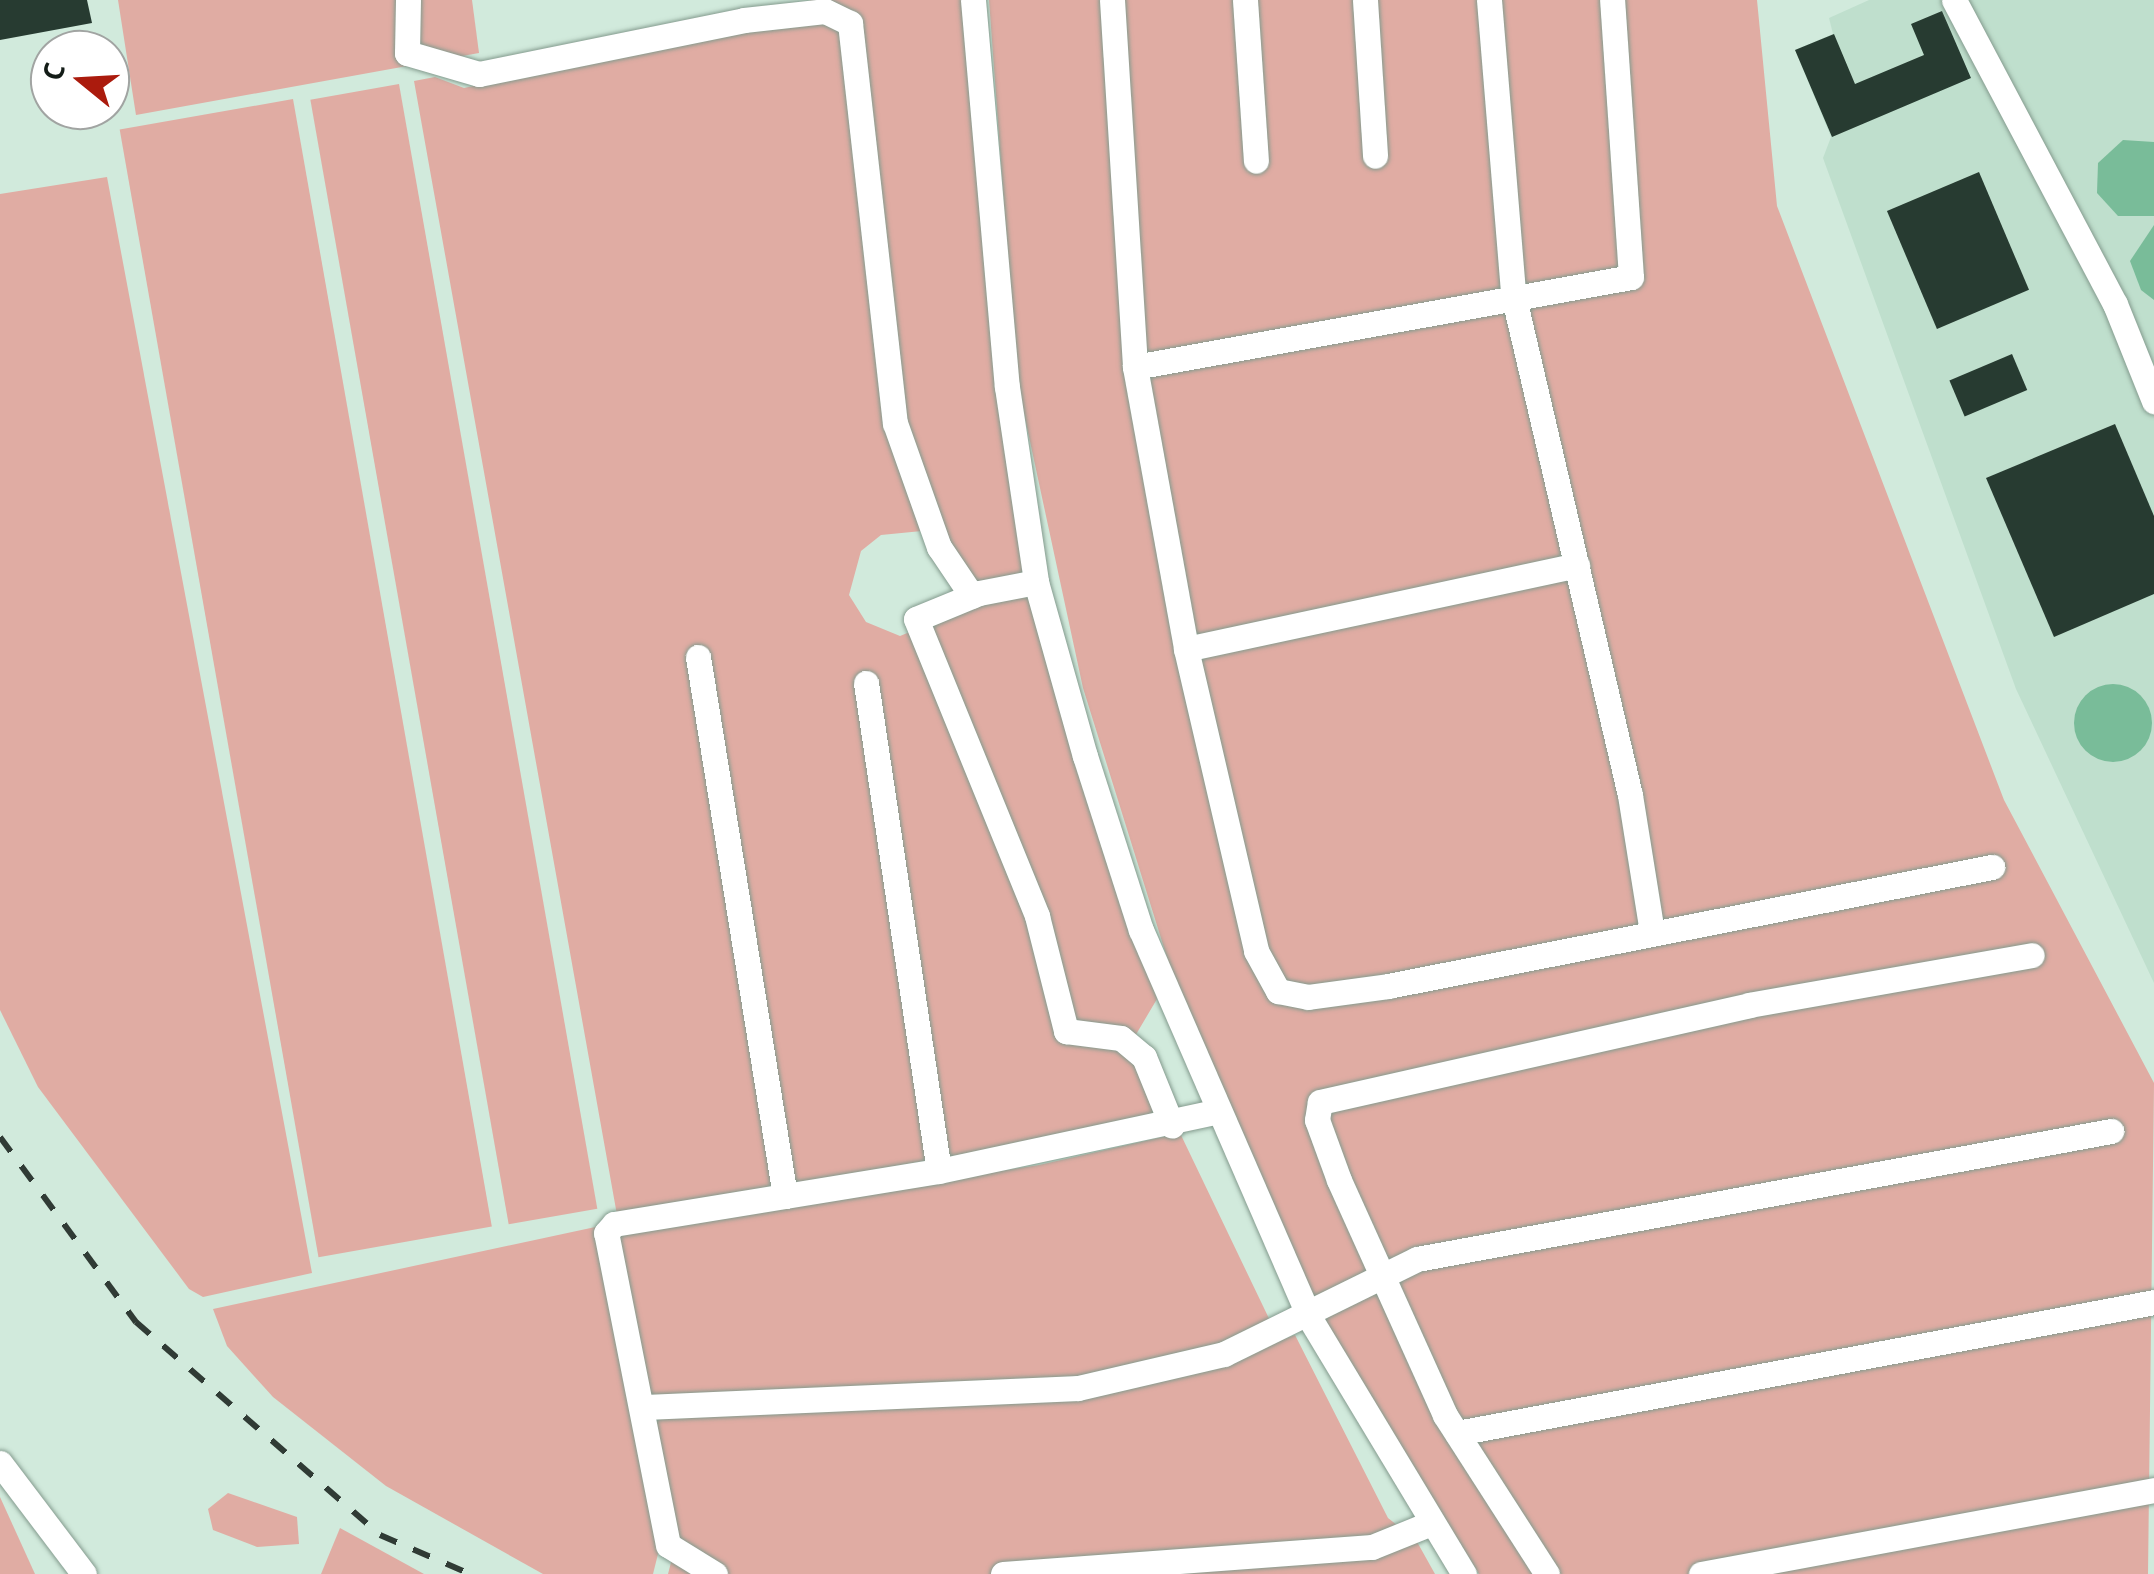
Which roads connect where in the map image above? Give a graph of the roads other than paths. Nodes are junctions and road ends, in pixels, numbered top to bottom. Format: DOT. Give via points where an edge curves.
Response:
graph roads {
  1 [pos="408,0"];
  2 [pos="973,0"];
  3 [pos="1112,0"];
  4 [pos="1245,0"];
  5 [pos="1366,0"];
  6 [pos="1490,0"];
  7 [pos="1612,0"];
  8 [pos="1954,0"];
  9 [pos="1376,156"];
  10 [pos="1256,161"];
  11 [pos="1513,294"];
  12 [pos="1136,367"];
  13 [pos="2154,401"];
  14 [pos="1576,564"];
  15 [pos="1036,582"];
  16 [pos="972,596"];
  17 [pos="1186,648"];
  18 [pos="698,657"];
  19 [pos="866,683"];
  20 [pos="1992,868"];
  21 [pos="1652,933"];
  22 [pos="2032,954"];
  23 [pos="1219,1110"];
  24 [pos="1172,1126"];
  25 [pos="2111,1131"];
  26 [pos="939,1172"];
  27 [pos="785,1196"];
  28 [pos="1384,1281"];
  29 [pos="2154,1302"];
  30 [pos="1309,1318"];
  31 [pos="646,1408"];
  32 [pos="1457,1434"];
  33 [pos="0,1462"];
  34 [pos="2154,1490"];
  35 [pos="1429,1524"];
  36 [pos="84,1574"];
  37 [pos="715,1574"];
  38 [pos="1003,1574"];
  39 [pos="1464,1574"];
  40 [pos="1546,1574"];
  41 [pos="1701,1574"];
  1 -- 16 [label="street" via="407,53 479,74 744,20 825,10 850,23 895,423 939,547"];
  2 -- 15 [label="street" via="1007,387"];
  3 -- 12 [label="street"];
  4 -- 10 [label="street"];
  5 -- 9 [label="street"];
  6 -- 11 [label="street"];
  7 -- 11 [label="street" via="1631,277"];
  8 -- 13 [label="street" via="2114,304"];
  11 -- 12 [label="street"];
  11 -- 14 [label="street"];
  12 -- 17 [label="street"];
  14 -- 17 [label="street"];
  14 -- 21 [label="street" via="1630,795"];
  15 -- 16 [label="street"];
  15 -- 23 [label="street" via="1141,930"];
  16 -- 24 [label="street" via="916,619 1037,916 1066,1031 1121,1038 1144,1057"];
  17 -- 21 [label="street" via="1256,951 1278,991 1308,997 1388,986"];
  18 -- 27 [label="street"];
  19 -- 26 [label="street"];
  20 -- 21 [label="street"];
  22 -- 28 [label="street" via="1748,1004 1338,1092 1320,1102 1317,1120"];
  23 -- 24 [label="street"];
  23 -- 30 [label="street"];
  24 -- 26 [label="street"];
  25 -- 28 [label="street" via="1505,1240 1416,1259"];
  26 -- 27 [label="street"];
  27 -- 31 [label="street" via="614,1224 606,1233"];
  28 -- 30 [label="street"];
  28 -- 32 [label="street"];
  29 -- 32 [label="street"];
  30 -- 31 [label="street" via="1224,1354 1078,1388"];
  30 -- 35 [label="street"];
  31 -- 37 [label="street" via="668,1545"];
  32 -- 40 [label="street"];
  33 -- 36 [label="street"];
  34 -- 41 [label="street"];
  35 -- 38 [label="street" via="1372,1547"];
  35 -- 39 [label="street"];
}
